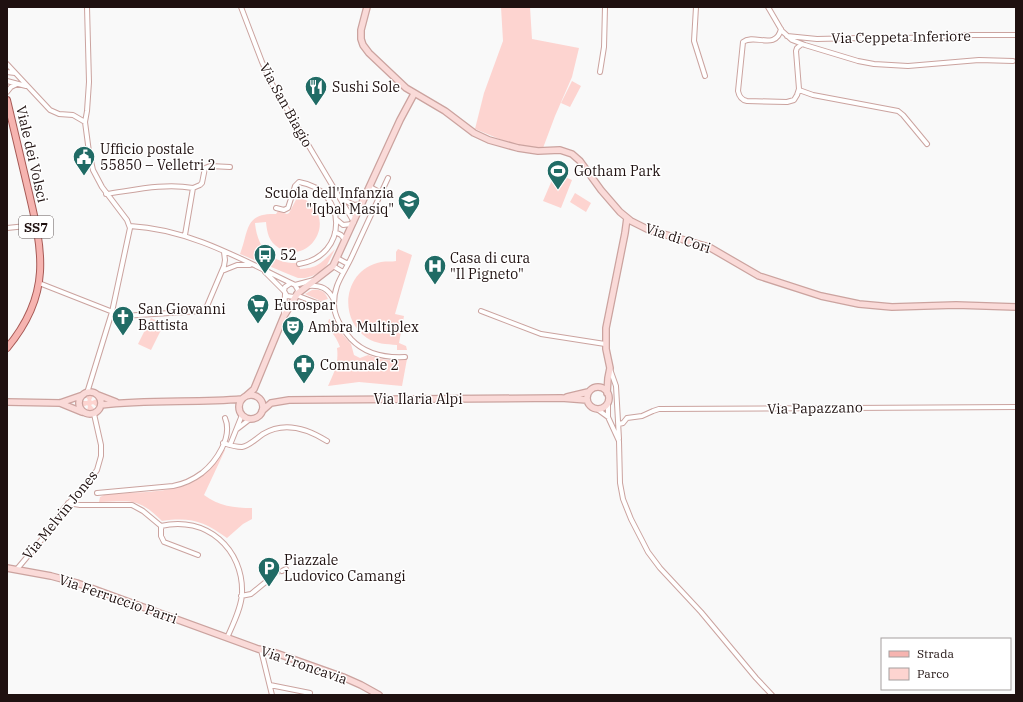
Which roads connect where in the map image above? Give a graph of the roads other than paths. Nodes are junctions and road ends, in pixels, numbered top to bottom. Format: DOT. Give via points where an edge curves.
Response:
graph roads {
  1 [pos="87,7"];
  2 [pos="241,7"];
  3 [pos="367,7"];
  4 [pos="605,7"];
  5 [pos="696,7"];
  6 [pos="768,7"];
  7 [pos="781,29"];
  8 [pos="1016,35"];
  9 [pos="787,36"];
  10 [pos="802,44"];
  11 [pos="1013,61"];
  12 [pos="7,64"];
  13 [pos="7,72"];
  14 [pos="600,72"];
  15 [pos="15,73"];
  16 [pos="705,76"];
  17 [pos="7,81"];
  18 [pos="17,84"];
  19 [pos="27,87"];
  20 [pos="799,90"];
  21 [pos="7,92"];
  22 [pos="414,94"];
  23 [pos="7,100"];
  24 [pos="85,122"];
  25 [pos="927,144"];
  26 [pos="230,167"];
  27 [pos="388,178"];
  28 [pos="370,187"];
  29 [pos="193,188"];
  30 [pos="381,193"];
  31 [pos="106,194"];
  32 [pos="341,198"];
  33 [pos="362,204"];
  34 [pos="276,208"];
  35 [pos="627,218"];
  36 [pos="336,219"];
  37 [pos="353,223"];
  38 [pos="36,225"];
  39 [pos="130,226"];
  40 [pos="7,228"];
  41 [pos="335,232"];
  42 [pos="185,235"];
  43 [pos="345,240"];
  44 [pos="224,252"];
  45 [pos="337,258"];
  46 [pos="298,264"];
  47 [pos="348,264"];
  48 [pos="333,266"];
  49 [pos="256,267"];
  50 [pos="262,269"];
  51 [pos="222,271"];
  52 [pos="343,272"];
  53 [pos="316,279"];
  54 [pos="39,283"];
  55 [pos="294,284"];
  56 [pos="307,286"];
  57 [pos="284,292"];
  58 [pos="296,295"];
  59 [pos="334,302"];
  60 [pos="1016,308"];
  61 [pos="481,311"];
  62 [pos="112,312"];
  63 [pos="284,316"];
  64 [pos="605,344"];
  65 [pos="7,348"];
  66 [pos="405,357"];
  67 [pos="610,368"];
  68 [pos="608,378"];
  69 [pos="254,388"];
  70 [pos="594,388"];
  71 [pos="588,392"];
  72 [pos="607,393"];
  73 [pos="85,394"];
  74 [pos="97,395"];
  75 [pos="244,398"];
  76 [pos="257,398"];
  77 [pos="561,398"];
  78 [pos="587,400"];
  79 [pos="223,401"];
  80 [pos="276,401"];
  81 [pos="8,402"];
  82 [pos="121,402"];
  83 [pos="608,402"];
  84 [pos="60,403"];
  85 [pos="101,405"];
  86 [pos="1016,407"];
  87 [pos="598,409"];
  88 [pos="262,411"];
  89 [pos="85,413"];
  90 [pos="241,413"];
  91 [pos="94,414"];
  92 [pos="225,418"];
  93 [pos="608,418"];
  94 [pos="250,419"];
  95 [pos="619,424"];
  96 [pos="237,429"];
  97 [pos="327,440"];
  98 [pos="619,441"];
  99 [pos="223,444"];
  100 [pos="230,445"];
  101 [pos="97,493"];
  102 [pos="68,503"];
  103 [pos="161,526"];
  104 [pos="198,555"];
  105 [pos="7,568"];
  106 [pos="17,569"];
  107 [pos="273,576"];
  108 [pos="242,596"];
  109 [pos="227,638"];
  110 [pos="261,650"];
  111 [pos="270,685"];
  112 [pos="310,693"];
  113 [pos="272,695"];
  114 [pos="379,695"];
  115 [pos="772,695"];
  1 -- 24 [label="street" via="89,82"];
  2 -- 32 [label="street, Via San Biagio" via="272,84"];
  3 -- 22 [label="street, Via di Cori" via="361,30 364,47"];
  4 -- 14 [label="street" via="604,47"];
  5 -- 16 [label="street" via="694,41"];
  6 -- 7 [label="street, Via Ceppeta Inferiore"];
  7 -- 9 [label="street, Via Ceppeta Inferiore"];
  7 -- 20 [label="street" via="774,40 748,39 743,42 739,94 746,101 788,102 795,98"];
  8 -- 9 [label="street, Via Ceppeta Inferiore" via="887,39 820,39"];
  9 -- 10 [label="street, Via Ceppeta Inferiore"];
  10 -- 11 [label="street, Via Ceppeta Inferiore" via="852,59 884,65 908,66 976,60"];
  10 -- 20 [label="street" via="796,53"];
  12 -- 15 [label="street"];
  13 -- 15 [label="street"];
  15 -- 19 [label="street"];
  17 -- 18 [label="street"];
  18 -- 19 [label="street"];
  18 -- 21 [label="street"];
  19 -- 24 [label="street" via="50,110 59,114 71,114"];
  20 -- 25 [label="street" via="898,111"];
  22 -- 28 [label="street"];
  22 -- 35 [label="street, Via di Cori" via="492,142 522,149 560,150 572,154"];
  23 -- 38 [label="main road, Viale dei Volsci / SS7"];
  24 -- 31 [label="street" via="92,165"];
  26 -- 29 [label="street" via="207,166 201,185"];
  27 -- 30 [label="street"];
  28 -- 30 [label="street"];
  28 -- 33 [label="street"];
  29 -- 31 [label="street" via="167,186"];
  29 -- 42 [label="street"];
  30 -- 47 [label="street"];
  31 -- 39 [label="street"];
  32 -- 33 [label="street" via="352,204"];
  32 -- 37 [label="street, Via San Biagio"];
  33 -- 37 [label="street"];
  34 -- 36 [label="street" via="288,208 295,186 301,183 314,187 324,195 333,208"];
  35 -- 60 [label="street, Via di Cori" via="656,233 712,248 762,277 819,296 892,307 962,305"];
  35 -- 64 [label="street"];
  36 -- 37 [label="street" via="343,225"];
  36 -- 41 [label="street"];
  37 -- 43 [label="street"];
  38 -- 40 [label="street"];
  38 -- 54 [label="main road, Viale dei Volsci / SS7" via="40,255"];
  39 -- 42 [label="street"];
  39 -- 62 [label="street"];
  41 -- 43 [label="street"];
  41 -- 46 [label="street" via="322,254"];
  42 -- 44 [label="street"];
  43 -- 45 [label="street"];
  44 -- 49 [label="street"];
  44 -- 51 [label="street" via="226,260"];
  45 -- 47 [label="street"];
  45 -- 48 [label="street"];
  47 -- 52 [label="street"];
  48 -- 52 [label="street"];
  48 -- 53 [label="street"];
  49 -- 50 [label="street"];
  49 -- 51 [label="street" via="239,265"];
  50 -- 55 [label="street"];
  50 -- 57 [label="street"];
  51 -- 62 [label="street" via="207,306 202,310 128,316"];
  52 -- 59 [label="street"];
  53 -- 55 [label="street"];
  53 -- 56 [label="street"];
  54 -- 62 [label="street"];
  54 -- 65 [label="main road, Viale dei Volsci / SS7" via="28,318"];
  55 -- 57 [label="street" via="286,285"];
  55 -- 58 [label="street" via="298,288"];
  56 -- 58 [label="street"];
  56 -- 59 [label="street" via="324,288 330,292"];
  57 -- 58 [label="street" via="289,297"];
  57 -- 63 [label="street"];
  58 -- 59 [label="street" via="327,307"];
  58 -- 63 [label="street"];
  59 -- 66 [label="street" via="339,321 358,346 376,354"];
  61 -- 64 [label="street" via="540,334"];
  62 -- 73 [label="street"];
  63 -- 69 [label="street"];
  64 -- 67 [label="street"];
  67 -- 68 [label="street"];
  67 -- 95 [label="street" via="616,385"];
  68 -- 70 [label="street"];
  68 -- 72 [label="street"];
  69 -- 75 [label="street"];
  69 -- 76 [label="street"];
  70 -- 71 [label="street"];
  70 -- 72 [label="street" via="603,389"];
  71 -- 77 [label="street, Via Ilaria Alpi"];
  71 -- 78 [label="street"];
  72 -- 83 [label="street"];
  73 -- 74 [label="street"];
  73 -- 84 [label="street"];
  73 -- 89 [label="street" via="80,400 80,406"];
  74 -- 82 [label="street"];
  74 -- 85 [label="street"];
  75 -- 76 [label="street"];
  75 -- 79 [label="street"];
  75 -- 90 [label="street" via="239,405"];
  76 -- 80 [label="street, Via Ilaria Alpi"];
  76 -- 88 [label="street" via="262,404"];
  77 -- 78 [label="street, Via Ilaria Alpi"];
  77 -- 80 [label="street, Via Ilaria Alpi"];
  78 -- 87 [label="street" via="591,407"];
  79 -- 82 [label="street"];
  79 -- 90 [label="street"];
  80 -- 88 [label="street"];
  81 -- 84 [label="street"];
  82 -- 85 [label="street"];
  83 -- 87 [label="street"];
  83 -- 93 [label="street"];
  84 -- 89 [label="street"];
  85 -- 91 [label="street"];
  86 -- 95 [label="street, Via Papazzano" via="660,409 642,416 627,418"];
  87 -- 93 [label="street"];
  88 -- 94 [label="street" via="258,417"];
  89 -- 91 [label="street"];
  90 -- 94 [label="street"];
  90 -- 96 [label="street"];
  91 -- 102 [label="street, Via Melvin Jones" via="101,445 100,463 90,481"];
  92 -- 99 [label="street" via="228,430"];
  93 -- 98 [label="street"];
  94 -- 96 [label="street"];
  95 -- 98 [label="street"];
  96 -- 100 [label="street"];
  97 -- 100 [label="street" via="305,430 287,427 268,431 243,446"];
  98 -- 115 [label="street" via="620,485 623,499 648,552"];
  99 -- 100 [label="street"];
  99 -- 101 [label="street" via="206,469 184,483"];
  102 -- 103 [label="street" via="131,505"];
  102 -- 106 [label="street, Via Melvin Jones"];
  103 -- 104 [label="street" via="164,542"];
  103 -- 108 [label="street" via="191,525 208,531 219,539 230,550 237,565"];
  105 -- 106 [label="street, Via Ferruccio Parri"];
  106 -- 109 [label="street, Via Ferruccio Parri" via="82,585"];
  107 -- 108 [label="street" via="251,594"];
  108 -- 109 [label="street"];
  109 -- 110 [label="street, Via Troncavia"];
  110 -- 111 [label="street"];
  110 -- 114 [label="street, Via Troncavia" via="343,678"];
  111 -- 112 [label="street"];
  111 -- 113 [label="street"];
}
